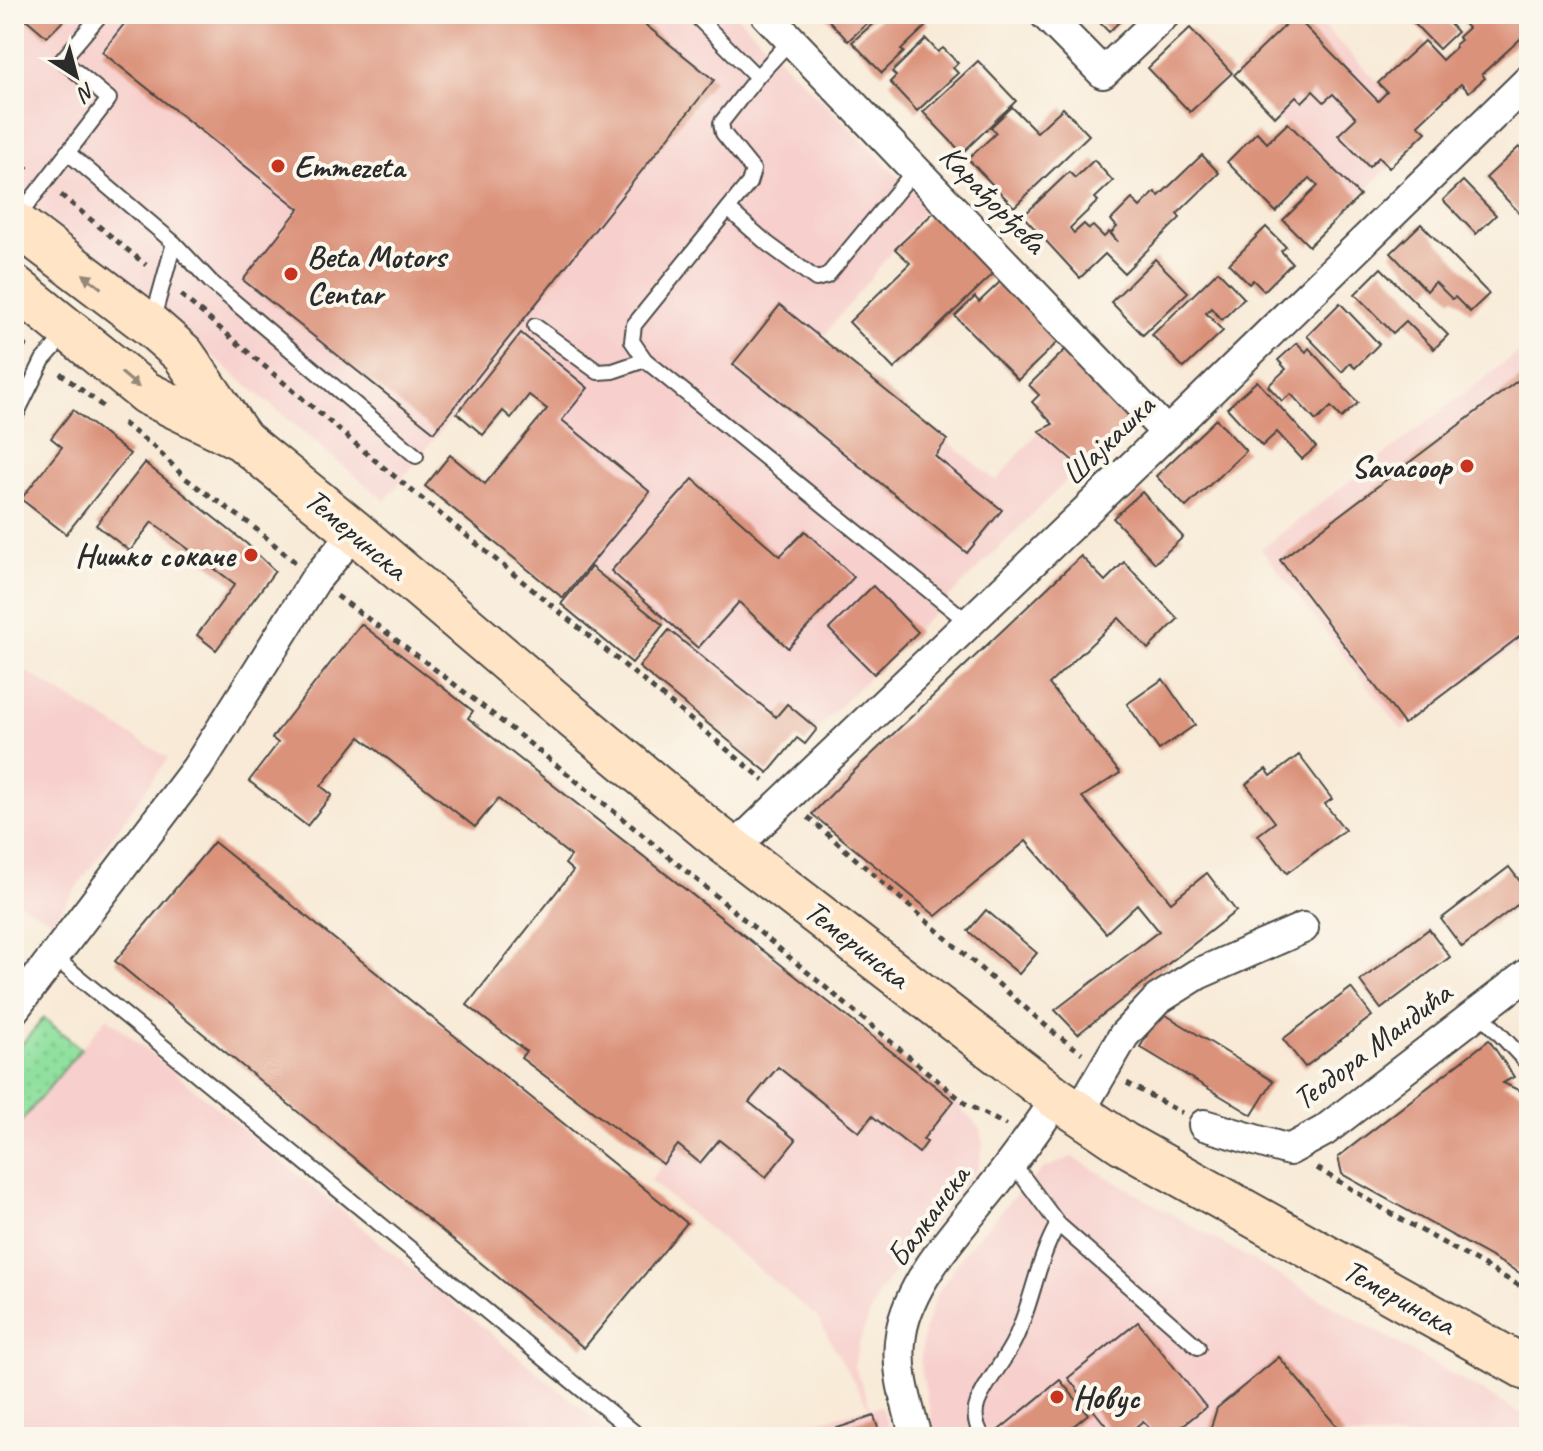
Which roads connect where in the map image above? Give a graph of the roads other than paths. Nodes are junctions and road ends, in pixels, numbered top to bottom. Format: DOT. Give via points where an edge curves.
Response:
graph roads {
  1 [pos="101,14"];
  2 [pos="694,14"];
  3 [pos="766,14"];
  4 [pos="1045,14"];
  5 [pos="1165,14"];
  6 [pos="791,40"];
  7 [pos="757,77"];
  8 [pos="1529,80"];
  9 [pos="67,152"];
  10 [pos="915,170"];
  11 [pos="728,209"];
  12 [pos="14,222"];
  13 [pos="174,243"];
  14 [pos="14,286"];
  15 [pos="151,326"];
  16 [pos="535,326"];
  17 [pos="69,330"];
  18 [pos="645,360"];
  19 [pos="14,419"];
  20 [pos="1167,433"];
  21 [pos="241,439"];
  22 [pos="416,456"];
  23 [pos="355,532"];
  24 [pos="969,623"];
  25 [pos="733,849"];
  26 [pos="1303,928"];
  27 [pos="55,958"];
  28 [pos="1529,973"];
  29 [pos="14,1009"];
  30 [pos="1479,1012"];
  31 [pos="1529,1065"];
  32 [pos="1068,1106"];
  33 [pos="1204,1125"];
  34 [pos="1012,1162"];
  35 [pos="1058,1224"];
  36 [pos="1198,1347"];
  37 [pos="1529,1370"];
  38 [pos="640,1437"];
  39 [pos="916,1437"];
  40 [pos="983,1437"];
  1 -- 9 [label="lane" via="62,60 109,99"];
  2 -- 7 [label="lane"];
  3 -- 6 [label="street, Карађорђева"];
  4 -- 5 [label="street" via="1103,73"];
  6 -- 7 [label="lane"];
  6 -- 10 [label="street, Карађорђева"];
  7 -- 11 [label="lane" via="721,123 753,170"];
  8 -- 20 [label="street, Шајкашка"];
  9 -- 12 [label="lane"];
  9 -- 13 [label="lane"];
  10 -- 11 [label="lane" via="827,276 816,279"];
  10 -- 20 [label="street, Карађорђева"];
  11 -- 18 [label="lane" via="634,325 632,341"];
  15 -- 12 [label="main road, Темеринска, one-way"];
  13 -- 15 [label="lane"];
  13 -- 22 [label="lane" via="211,282"];
  14 -- 17 [label="main road, Темеринска"];
  15 -- 21 [label="main road, Темеринска" via="183,354"];
  16 -- 18 [label="lane" via="598,372"];
  17 -- 19 [label="lane" via="43,360"];
  17 -- 21 [label="main road, Темеринска, one-way" via="146,393"];
  18 -- 24 [label="lane"];
  20 -- 24 [label="street, Шајкашка"];
  21 -- 23 [label="main road, Темеринска"];
  23 -- 25 [label="main road, Темеринска"];
  23 -- 27 [label="street" via="315,580 197,768"];
  24 -- 25 [label="street, Шајкашка"];
  25 -- 32 [label="main road, Темеринска"];
  26 -- 32 [label="street" via="1198,974 1158,999 1124,1035 1105,1071"];
  27 -- 29 [label="street"];
  27 -- 38 [label="lane"];
  28 -- 30 [label="street, Теодора Мандића"];
  30 -- 31 [label="lane"];
  30 -- 33 [label="street, Теодора Мандића" via="1324,1131 1289,1150"];
  32 -- 34 [label="street, Балканска" via="1031,1136"];
  32 -- 37 [label="main road, Темеринска" via="1136,1150"];
  34 -- 35 [label="lane"];
  34 -- 39 [label="street, Балканска" via="929,1268 912,1301 901,1333 899,1365"];
  35 -- 36 [label="lane"];
  35 -- 40 [label="lane" via="1044,1248 1015,1340 977,1403 975,1418"];
}
